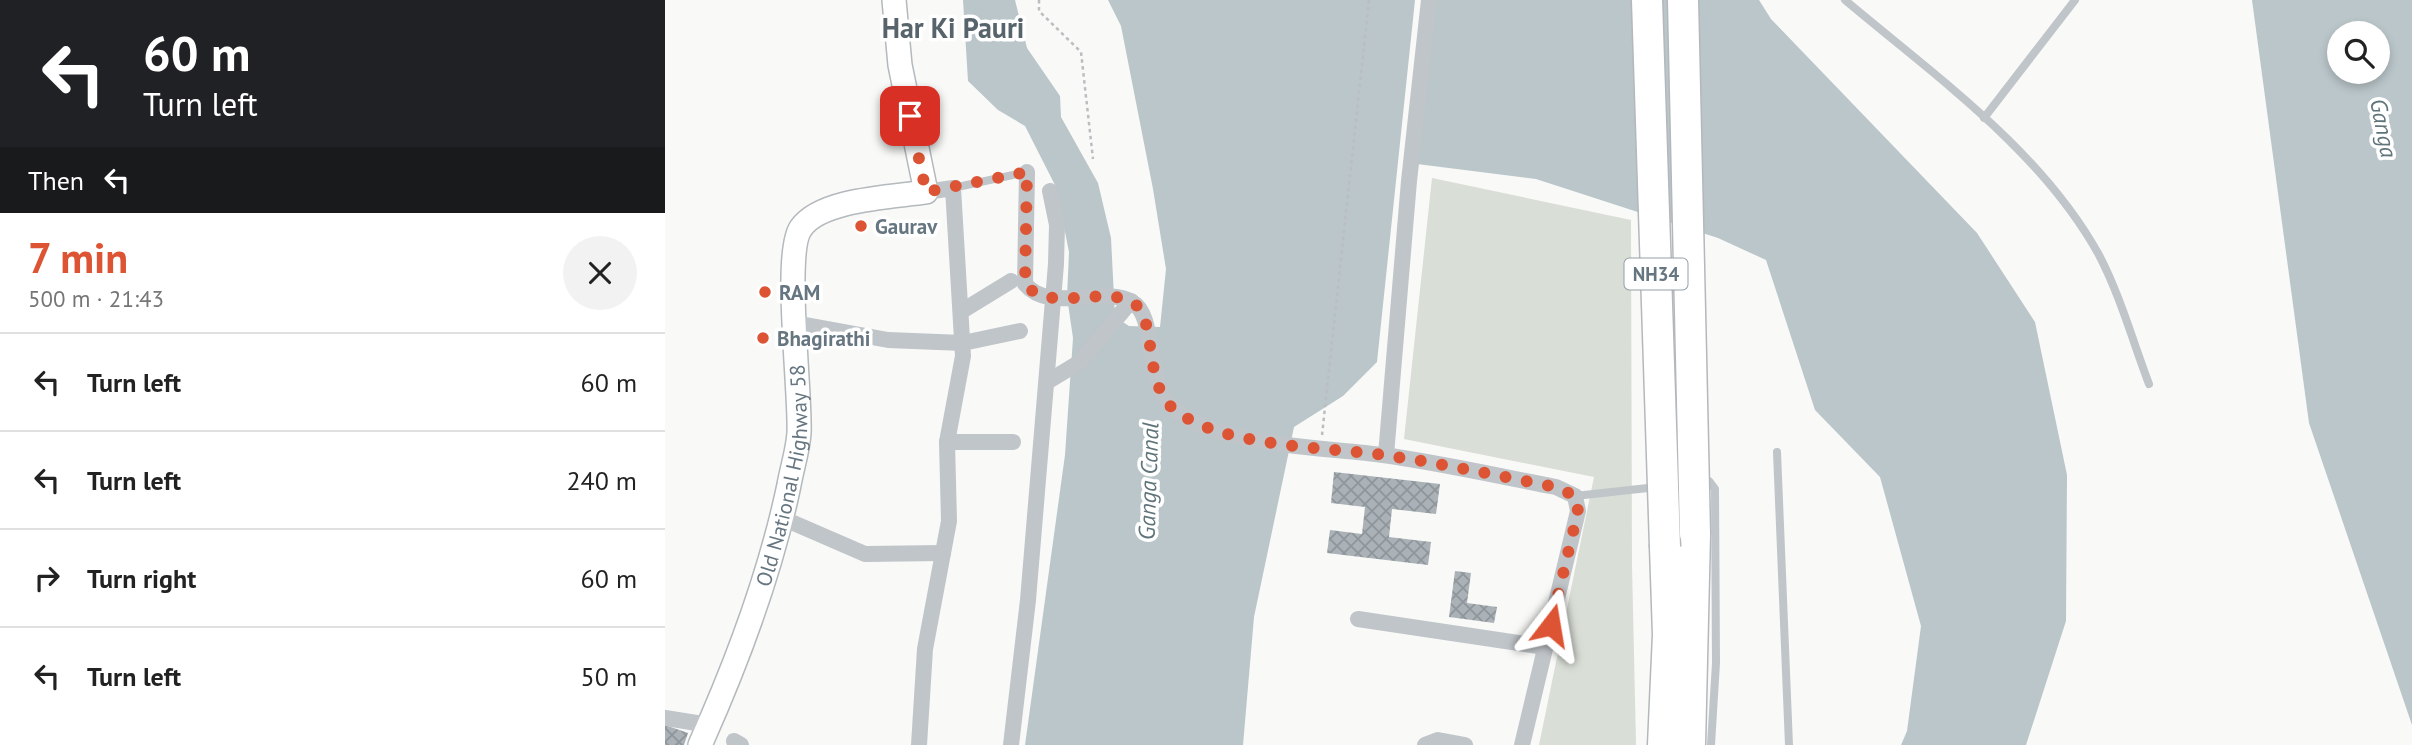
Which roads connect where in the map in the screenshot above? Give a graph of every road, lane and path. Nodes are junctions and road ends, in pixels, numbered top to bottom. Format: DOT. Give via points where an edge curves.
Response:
graph roads {
  1 [pos="894,0"];
  2 [pos="1039,0"];
  3 [pos="1369,0"];
  4 [pos="1430,0"];
  5 [pos="1647,0"];
  6 [pos="1683,0"];
  7 [pos="1845,0"];
  8 [pos="2075,0"];
  9 [pos="1984,118"];
  10 [pos="1093,159"];
  11 [pos="1027,172"];
  12 [pos="953,188"];
  13 [pos="1050,191"];
  14 [pos="926,192"];
  15 [pos="1011,281"];
  16 [pos="1060,297"];
  17 [pos="1131,301"];
  18 [pos="963,311"];
  19 [pos="795,323"];
  20 [pos="1020,331"];
  21 [pos="963,343"];
  22 [pos="1047,382"];
  23 [pos="2149,384"];
  24 [pos="1323,425"];
  25 [pos="1013,442"];
  26 [pos="947,443"];
  27 [pos="1777,452"];
  28 [pos="1386,455"];
  29 [pos="1682,484"];
  30 [pos="1669,485"];
  31 [pos="1575,496"];
  32 [pos="782,518"];
  33 [pos="943,553"];
  34 [pos="1358,619"];
  35 [pos="1545,647"];
  36 [pos="665,718"];
  37 [pos="704,735"];
  38 [pos="919,745"];
  39 [pos="1011,745"];
  40 [pos="1425,745"];
  41 [pos="1465,745"];
  42 [pos="1522,745"];
  43 [pos="1663,745"];
  44 [pos="1690,745"];
  45 [pos="1711,745"];
  46 [pos="1789,745"];
  1 -- 14 [label="street" via="900,65"];
  2 -- 10 [label="path" via="1039,11 1081,52"];
  3 -- 24 [label="path"];
  4 -- 28 [label="street"];
  5 -- 43 [label="highway, NH34, bridge" via="1668,635"];
  6 -- 44 [label="highway, NH34, bridge" via="1695,534"];
  7 -- 9 [label="lane"];
  8 -- 9 [label="lane"];
  9 -- 23 [label="lane" via="2048,181 2099,256"];
  11 -- 12 [label="lane"];
  11 -- 16 [label="street" via="1025,284 1030,290"];
  12 -- 14 [label="street"];
  12 -- 18 [label="street"];
  13 -- 16 [label="street" via="1057,225"];
  14 -- 19 [label="street, Old National Highway 58" via="832,208 800,228 795,242"];
  15 -- 18 [label="street"];
  16 -- 17 [label="street"];
  16 -- 22 [label="street"];
  17 -- 22 [label="street" via="1080,362"];
  17 -- 28 [label="street" via="1147,326 1151,367 1175,410 1200,425 1234,435"];
  18 -- 21 [label="street"];
  19 -- 21 [label="street" via="888,340"];
  19 -- 32 [label="street, Old National Highway 58" via="799,436"];
  20 -- 21 [label="street"];
  21 -- 26 [label="street"];
  22 -- 39 [label="street"];
  25 -- 26 [label="street"];
  26 -- 33 [label="street" via="949,522"];
  27 -- 46 [label="lane"];
  28 -- 31 [label="street" via="1556,487"];
  29 -- 45 [label="lane" via="1709,481 1714,489 1716,663"];
  30 -- 31 [label="lane"];
  31 -- 35 [label="street" via="1578,511"];
  32 -- 33 [label="street" via="865,554"];
  32 -- 37 [label="street, Old National Highway 58"];
  33 -- 38 [label="street" via="925,649"];
  34 -- 35 [label="street"];
  35 -- 42 [label="street"];
  36 -- 37 [label="street"];
  40 -- 41 [label="street" via="1432,740"];
}
